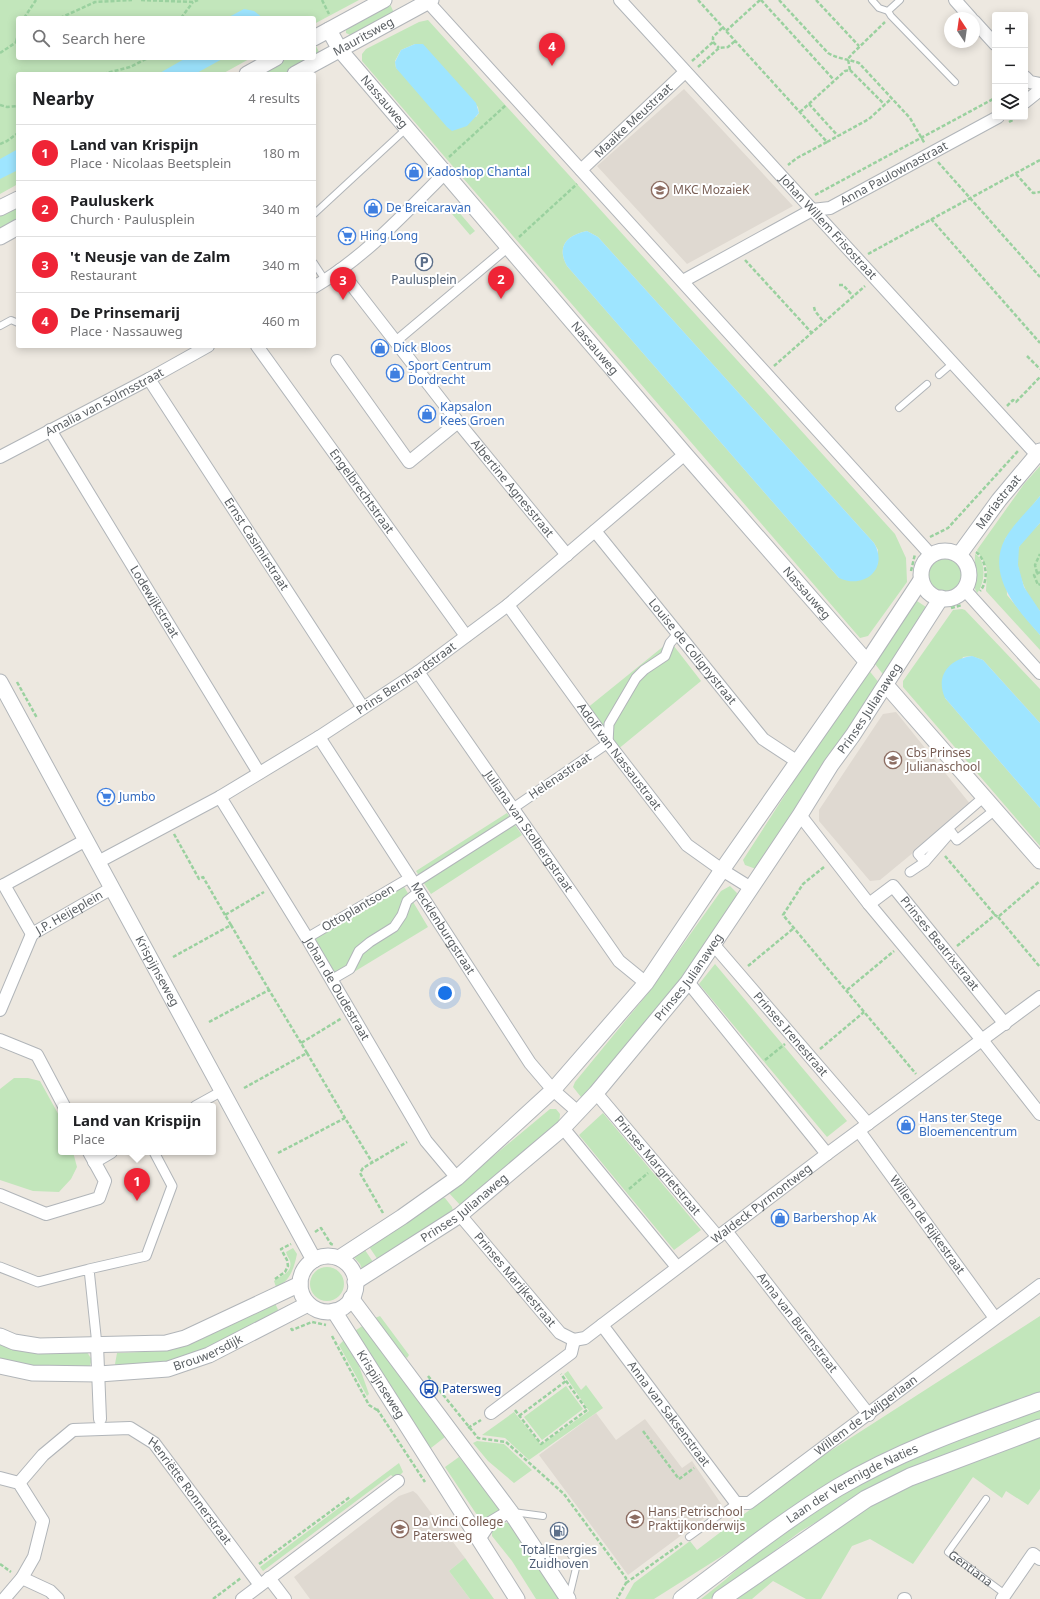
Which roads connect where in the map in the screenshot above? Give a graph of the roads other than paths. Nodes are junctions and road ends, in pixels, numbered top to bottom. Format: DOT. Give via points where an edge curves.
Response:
graph roads {
  1 [pos="384,0"];
  2 [pos="620,0"];
  3 [pos="872,0"];
  4 [pos="900,0"];
  5 [pos="427,1"];
  6 [pos="958,1"];
  7 [pos="966,12"];
  8 [pos="890,13"];
  9 [pos="980,28"];
  10 [pos="329,30"];
  11 [pos="316,37"];
  12 [pos="992,41"];
  13 [pos="340,50"];
  14 [pos="272,60"];
  15 [pos="251,72"];
  16 [pos="299,72"];
  17 [pos="687,74"];
  18 [pos="1028,80"];
  19 [pos="955,82"];
  20 [pos="1040,84"];
  21 [pos="1040,90"];
  22 [pos="1028,100"];
  23 [pos="992,120"];
  24 [pos="407,128"];
  25 [pos="442,169"];
  26 [pos="583,173"];
  27 [pos="16,200"];
  28 [pos="0,208"];
  29 [pos="812,210"];
  30 [pos="316,212"];
  31 [pos="16,228"];
  32 [pos="0,237"];
  33 [pos="508,247"];
  34 [pos="316,266"];
  35 [pos="340,270"];
  36 [pos="326,280"];
  37 [pos="683,281"];
  38 [pos="316,285"];
  39 [pos="16,322"];
  40 [pos="0,326"];
  41 [pos="395,342"];
  42 [pos="204,348"];
  43 [pos="258,348"];
  44 [pos="337,361"];
  45 [pos="953,363"];
  46 [pos="939,375"];
  47 [pos="149,379"];
  48 [pos="927,384"];
  49 [pos="899,408"];
  50 [pos="458,422"];
  51 [pos="50,430"];
  52 [pos="1038,453"];
  53 [pos="685,454"];
  54 [pos="0,457"];
  55 [pos="596,532"];
  56 [pos="962,550"];
  57 [pos="567,555"];
  58 [pos="931,555"];
  59 [pos="921,580"];
  60 [pos="969,594"];
  61 [pos="941,598"];
  62 [pos="508,605"];
  63 [pos="677,635"];
  64 [pos="466,636"];
  65 [pos="867,662"];
  66 [pos="418,672"];
  67 [pos="1040,673"];
  68 [pos="0,682"];
  69 [pos="886,685"];
  70 [pos="363,708"];
  71 [pos="319,737"];
  72 [pos="608,743"];
  73 [pos="798,762"];
  74 [pos="259,773"];
  75 [pos="220,797"];
  76 [pos="984,797"];
  77 [pos="995,810"];
  78 [pos="515,813"];
  79 [pos="800,815"];
  80 [pos="949,830"];
  81 [pos="86,840"];
  82 [pos="1040,861"];
  83 [pos="98,862"];
  84 [pos="722,870"];
  85 [pos="910,872"];
  86 [pos="2,885"];
  87 [pos="413,885"];
  88 [pos="112,888"];
  89 [pos="751,888"];
  90 [pos="869,904"];
  91 [pos="32,934"];
  92 [pos="307,938"];
  93 [pos="713,944"];
  94 [pos="331,980"];
  95 [pos="688,982"];
  96 [pos="646,983"];
  97 [pos="1040,997"];
  98 [pos="0,1010"];
  99 [pos="1005,1024"];
  100 [pos="0,1040"];
  101 [pos="982,1040"];
  102 [pos="553,1090"];
  103 [pos="222,1091"];
  104 [pos="596,1093"];
  105 [pos="62,1103"];
  106 [pos="200,1103"];
  107 [pos="578,1112"];
  108 [pos="1040,1114"];
  109 [pos="563,1128"];
  110 [pos="863,1128"];
  111 [pos="827,1154"];
  112 [pos="156,1155"];
  113 [pos="92,1157"];
  114 [pos="457,1178"];
  115 [pos="0,1195"];
  116 [pos="460,1215"];
  117 [pos="722,1234"];
  118 [pos="339,1258"];
  119 [pos="314,1260"];
  120 [pos="0,1267"];
  121 [pos="677,1267"];
  122 [pos="89,1269"];
  123 [pos="355,1282"];
  124 [pos="300,1284"];
  125 [pos="1040,1285"];
  126 [pos="351,1298"];
  127 [pos="308,1304"];
  128 [pos="334,1311"];
  129 [pos="995,1318"];
  130 [pos="602,1325"];
  131 [pos="0,1336"];
  132 [pos="574,1340"];
  133 [pos="97,1345"];
  134 [pos="0,1366"];
  135 [pos="99,1374"];
  136 [pos="1040,1402"];
  137 [pos="491,1412"];
  138 [pos="869,1415"];
  139 [pos="100,1424"];
  140 [pos="1040,1428"];
  141 [pos="0,1478"];
  142 [pos="398,1481"];
  143 [pos="19,1483"];
  144 [pos="986,1499"];
  145 [pos="736,1503"];
  146 [pos="510,1511"];
  147 [pos="542,1516"];
  148 [pos="689,1537"];
  149 [pos="480,1538"];
  150 [pos="569,1552"];
  151 [pos="1036,1557"];
  152 [pos="22,1578"];
  153 [pos="265,1582"];
  154 [pos="1004,1597"];
  155 [pos="4,1599"];
  156 [pos="58,1599"];
  157 [pos="242,1599"];
  158 [pos="285,1599"];
  159 [pos="517,1599"];
  160 [pos="568,1599"];
  161 [pos="682,1599"];
  162 [pos="721,1599"];
  1 -- 10 [label="street, Mauritsweg"];
  2 -- 17 [label="street, Johan Willem Frisostraat"];
  3 -- 8 [label="lane" via="879,8"];
  4 -- 8 [label="lane"];
  5 -- 13 [label="street, Mauritsweg"];
  5 -- 26 [label="street"];
  6 -- 7 [label="street"];
  8 -- 19 [label="lane"];
  9 -- 12 [label="street"];
  10 -- 11 [label="street, Mauritsweg"];
  10 -- 13 [label="street, Nassauweg"];
  13 -- 16 [label="street, Mauritsweg"];
  13 -- 24 [label="street, Nassauweg"];
  14 -- 15 [label="street"];
  17 -- 26 [label="street, Maaike Meustraat"];
  17 -- 29 [label="street, Johan Willem Frisostraat"];
  18 -- 20 [label="street"];
  21 -- 22 [label="street"];
  23 -- 29 [label="street, Anna Paulownastraat" via="830,208"];
  24 -- 25 [label="street, Nassauweg"];
  24 -- 30 [label="lane"];
  25 -- 33 [label="street, Nassauweg"];
  25 -- 35 [label="street" via="396,222"];
  26 -- 37 [label="street"];
  27 -- 28 [label="street"];
  29 -- 37 [label="street, Anna Paulownastraat"];
  29 -- 45 [label="street, Johan Willem Frisostraat"];
  31 -- 32 [label="street"];
  33 -- 41 [label="street"];
  33 -- 53 [label="street, Nassauweg"];
  34 -- 36 [label="lane"];
  35 -- 36 [label="street"];
  35 -- 41 [label="street, Albertine Agnesstraat"];
  36 -- 38 [label="street"];
  37 -- 58 [label="street"];
  39 -- 40 [label="lane" via="11,320"];
  41 -- 50 [label="street, Albertine Agnesstraat"];
  42 -- 47 [label="street, Amalia van Solmsstraat"];
  43 -- 64 [label="street, Engelbrechtstraat"];
  44 -- 50 [label="street" via="409,462"];
  45 -- 46 [label="lane"];
  45 -- 52 [label="street, Johan Willem Frisostraat" via="999,415"];
  47 -- 51 [label="street, Amalia van Solmsstraat"];
  47 -- 70 [label="street, Ernst Casimirstraat"];
  48 -- 49 [label="lane"];
  50 -- 57 [label="street, Albertine Agnesstraat"];
  51 -- 54 [label="street, Amalia van Solmsstraat"];
  51 -- 74 [label="street, Lodewijkstraat"];
  52 -- 56 [label="street, Mariastraat"];
  53 -- 55 [label="street, Prins Bernhardstraat"];
  53 -- 65 [label="street, Nassauweg"];
  55 -- 57 [label="street, Prins Bernhardstraat"];
  55 -- 63 [label="street, Louise de Colignystraat"];
  56 -- 58 [label="street" via="942,551"];
  56 -- 60 [label="street" via="968,571"];
  57 -- 62 [label="street, Prins Bernhardstraat"];
  58 -- 59 [label="street" via="922,568"];
  59 -- 61 [label="street" via="928,592"];
  59 -- 65 [label="street"];
  60 -- 61 [label="street"];
  60 -- 67 [label="street"];
  61 -- 69 [label="street, Prinses Julianaweg"];
  62 -- 64 [label="street, Prins Bernhardstraat"];
  62 -- 72 [label="street, Adolf van Nassaustraat"];
  63 -- 72 [label="street" via="665,656 636,678 609,724"];
  63 -- 73 [label="street, Louise de Colignystraat" via="763,739"];
  64 -- 66 [label="street, Prins Bernhardstraat"];
  65 -- 73 [label="street"];
  66 -- 70 [label="street, Prins Bernhardstraat"];
  66 -- 78 [label="street, Juliana van Stolbergstraat"];
  68 -- 81 [label="street, Krispijnseweg"];
  69 -- 76 [label="street"];
  69 -- 79 [label="street, Prinses Julianaweg"];
  70 -- 71 [label="street, Prins Bernhardstraat"];
  71 -- 74 [label="street, Prins Bernhardstraat"];
  71 -- 87 [label="street, Mecklenburgstraat"];
  72 -- 78 [label="street, Helenastraat"];
  72 -- 84 [label="street, Adolf van Nassaustraat" via="688,845"];
  73 -- 84 [label="street"];
  74 -- 75 [label="street, Prins Bernhardstraat"];
  75 -- 83 [label="street, Prins Bernhardstraat"];
  75 -- 92 [label="street, Johan de Oudestraat"];
  76 -- 77 [label="street"];
  76 -- 80 [label="street"];
  77 -- 80 [label="street" via="957,840"];
  77 -- 82 [label="street"];
  78 -- 87 [label="street, Helenastraat"];
  78 -- 96 [label="street, Juliana van Stolbergstraat" via="619,960"];
  79 -- 89 [label="street, Prinses Julianaweg"];
  79 -- 90 [label="street"];
  80 -- 85 [label="street" via="925,862"];
  81 -- 83 [label="street, Krispijnseweg"];
  81 -- 86 [label="street, J.P. Heijeplein"];
  83 -- 88 [label="street, Krispijnseweg"];
  84 -- 89 [label="street, Adolf van Nassaustraat"];
  84 -- 96 [label="street"];
  86 -- 91 [label="street, J.P. Heijeplein"];
  87 -- 92 [label="street, Ottoplantsoen"];
  87 -- 94 [label="street, Ottoplantsoen" via="402,915 394,926 359,951 350,969"];
  87 -- 102 [label="street, Mecklenburgstraat" via="530,1063"];
  88 -- 91 [label="street, J.P. Heijeplein"];
  88 -- 103 [label="street, Krispijnseweg"];
  89 -- 93 [label="street, Prinses Julianaweg"];
  90 -- 99 [label="street, Prinses Beatrixstraat" via="893,886"];
  90 -- 101 [label="street"];
  91 -- 98 [label="street"];
  92 -- 94 [label="street, Johan de Oudestraat"];
  93 -- 95 [label="street, Prinses Julianaweg"];
  93 -- 110 [label="street, Prinses Irenestraat" via="793,1037"];
  94 -- 114 [label="street, Johan de Oudestraat" via="426,1141"];
  95 -- 104 [label="street, Prinses Julianaweg"];
  95 -- 111 [label="street"];
  96 -- 102 [label="street"];
  97 -- 99 [label="street, Waldeck Pyrmontweg"];
  99 -- 101 [label="street, Waldeck Pyrmontweg"];
  100 -- 105 [label="street" via="37,1055"];
  101 -- 108 [label="street"];
  101 -- 110 [label="street, Waldeck Pyrmontweg"];
  102 -- 107 [label="street, Mecklenburgstraat"];
  102 -- 114 [label="street"];
  103 -- 106 [label="street"];
  103 -- 119 [label="street, Krispijnseweg"];
  104 -- 107 [label="street, Prinses Julianaweg"];
  104 -- 117 [label="street, Prinses Margrietstraat" via="657,1165"];
  107 -- 109 [label="street, Prinses Julianaweg"];
  109 -- 116 [label="street, Prinses Julianaweg"];
  109 -- 121 [label="street"];
  110 -- 111 [label="street, Waldeck Pyrmontweg"];
  110 -- 129 [label="street, Willem de Rijkestraat"];
  111 -- 117 [label="street, Waldeck Pyrmontweg"];
  112 -- 122 [label="street" via="172,1186 146,1256"];
  113 -- 115 [label="street" via="105,1181 100,1198 46,1214"];
  114 -- 118 [label="street"];
  116 -- 123 [label="street, Prinses Julianaweg"];
  116 -- 132 [label="street, Prinses Marijkestraat" via="560,1333"];
  117 -- 121 [label="street, Waldeck Pyrmontweg"];
  117 -- 138 [label="street, Anna van Burenstraat"];
  118 -- 119 [label="street" via="328,1256"];
  118 -- 123 [label="street" via="350,1268"];
  119 -- 124 [label="street" via="304,1270"];
  120 -- 122 [label="street" via="38,1282"];
  121 -- 130 [label="street, Waldeck Pyrmontweg"];
  122 -- 133 [label="street"];
  123 -- 126 [label="street"];
  124 -- 127 [label="street" via="302,1295"];
  124 -- 133 [label="street, Brouwersdijk" via="185,1338 166,1343"];
  125 -- 129 [label="street, Willem de Zwijgerlaan"];
  126 -- 128 [label="street" via="344,1306"];
  126 -- 146 [label="street, Krispijnseweg"];
  127 -- 128 [label="street" via="318,1310"];
  127 -- 135 [label="street, Brouwersdijk" via="209,1356 183,1366 168,1370"];
  128 -- 149 [label="street, Krispijnseweg"];
  129 -- 138 [label="street, Willem de Zwijgerlaan"];
  130 -- 132 [label="street, Waldeck Pyrmontweg" via="584,1338"];
  130 -- 145 [label="street, Anna van Saksenstraat"];
  131 -- 133 [label="street, Brouwersdijk" via="14,1342 39,1346"];
  132 -- 137 [label="street" via="571,1353"];
  133 -- 135 [label="street"];
  134 -- 135 [label="street, Brouwersdijk" via="32,1373"];
  135 -- 139 [label="street"];
  136 -- 161 [label="main road, Laan der Verenigde Naties" via="941,1437 898,1456 838,1488 767,1535"];
  138 -- 145 [label="street, Willem de Zwijgerlaan" via="749,1503"];
  139 -- 143 [label="street, Henriëtte Ronnerstraat" via="73,1430 43,1455"];
  139 -- 153 [label="street, Henriëtte Ronnerstraat" via="130,1428 154,1443 250,1571"];
  140 -- 162 [label="main road, Laan der Verenigde Naties" via="910,1477 866,1499"];
  141 -- 143 [label="street"];
  142 -- 153 [label="street"];
  143 -- 152 [label="street" via="44,1521 34,1558"];
  144 -- 154 [label="lane, Gentiana" via="948,1552"];
  145 -- 148 [label="lane, Willem de Zwijgerlaan"];
  146 -- 147 [label="lane"];
  146 -- 149 [label="street" via="490,1523"];
  146 -- 160 [label="street, Krispijnseweg"];
  149 -- 159 [label="street, Krispijnseweg"];
  150 -- 160 [label="lane" via="577,1564"];
  151 -- 154 [label="street, Gentiana"];
  152 -- 155 [label="street"];
  152 -- 156 [label="street" via="50,1591"];
  153 -- 157 [label="street"];
  153 -- 158 [label="street, Henriëtte Ronnerstraat"];
}
